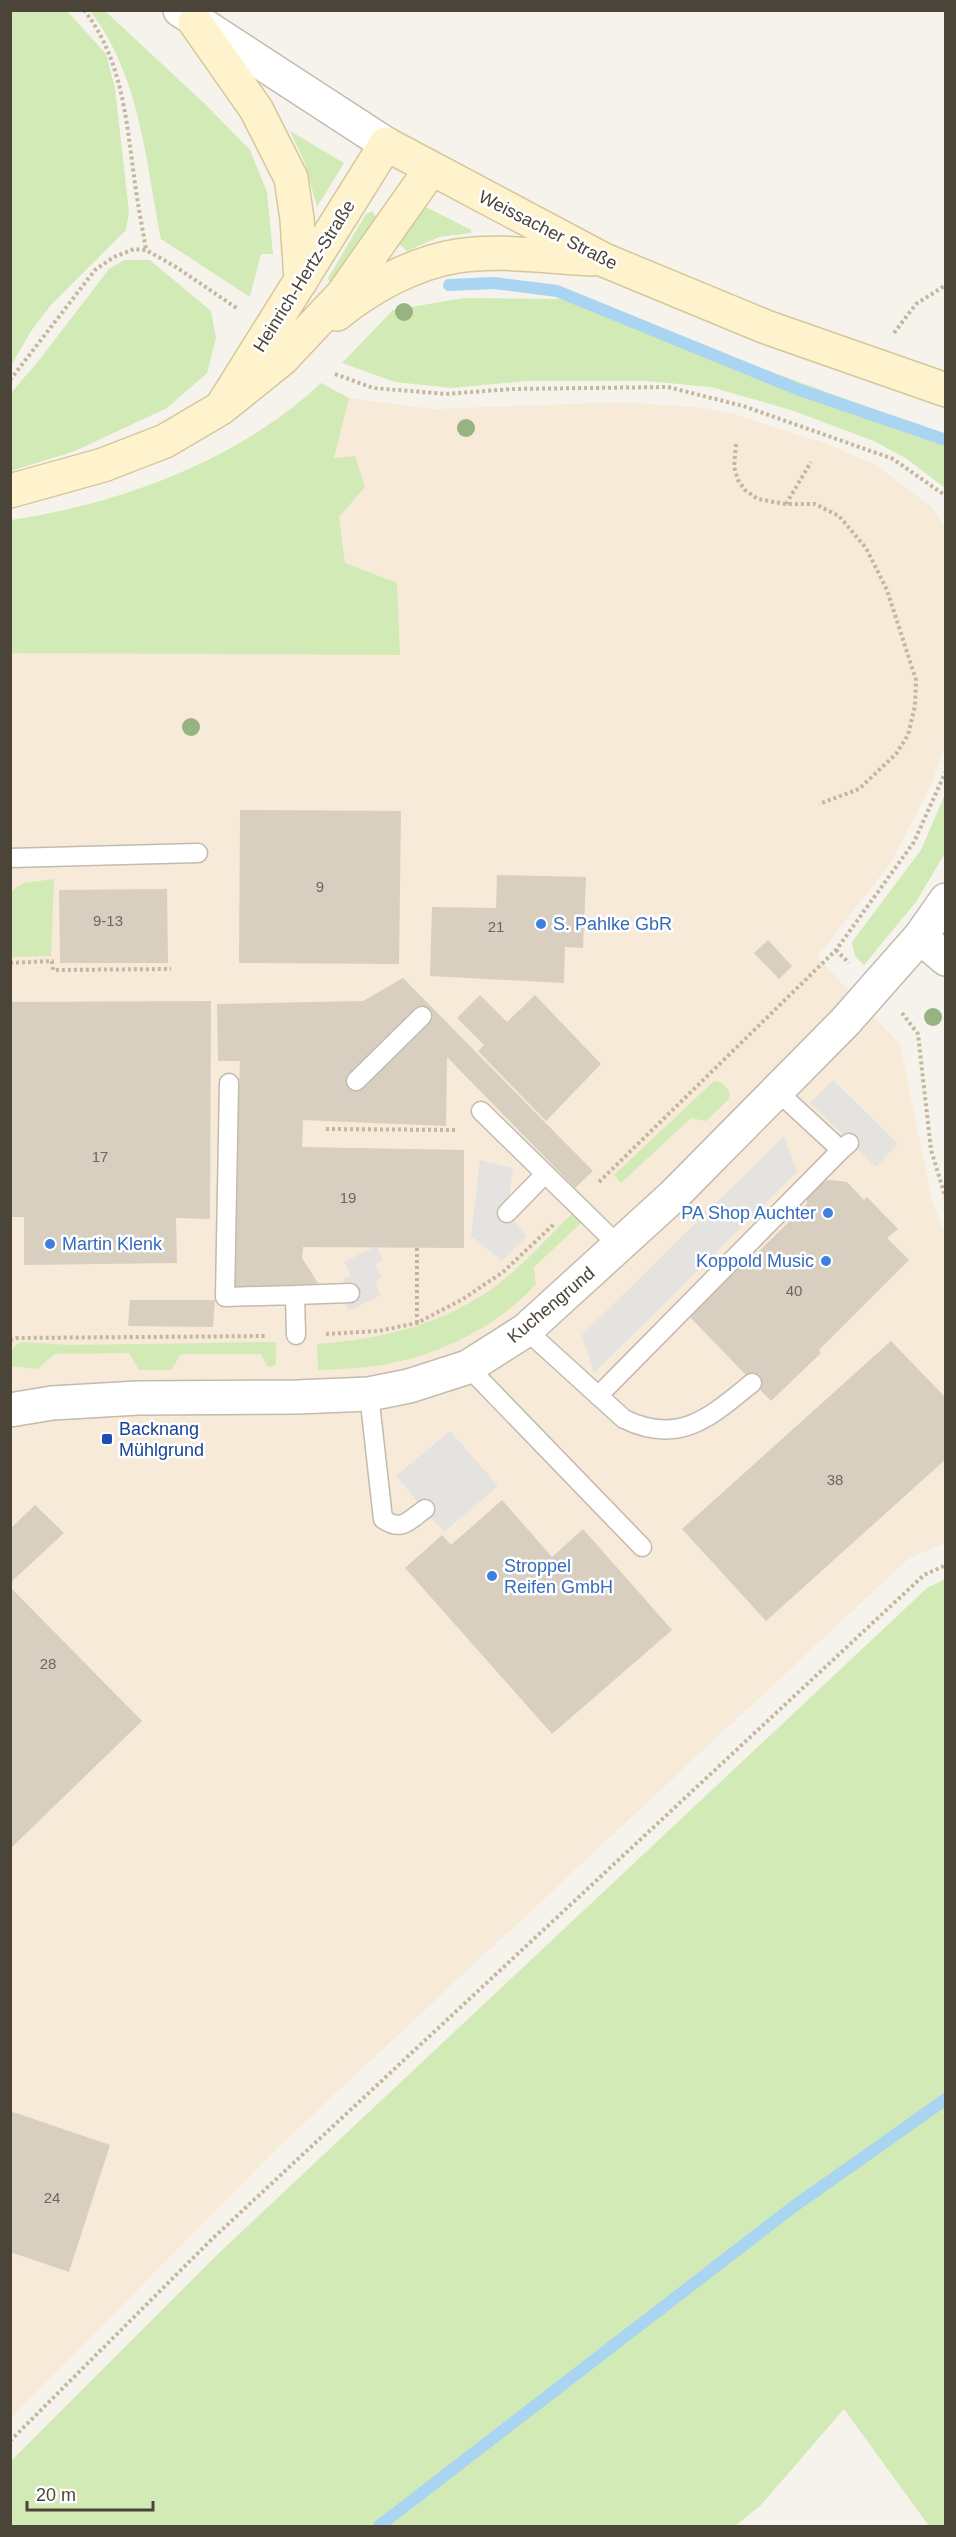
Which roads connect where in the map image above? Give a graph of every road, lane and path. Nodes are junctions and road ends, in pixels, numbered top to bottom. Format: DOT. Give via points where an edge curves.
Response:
graph roads {
  1 [pos="84,10"];
  2 [pos="187,16"];
  3 [pos="386,144"];
  4 [pos="431,169"];
  5 [pos="146,250"];
  6 [pos="604,260"];
  7 [pos="301,281"];
  8 [pos="945,285"];
  9 [pos="244,314"];
  10 [pos="282,359"];
  11 [pos="878,366"];
  12 [pos="335,374"];
  13 [pos="10,380"];
  14 [pos="945,390"];
  15 [pos="221,408"];
  16 [pos="736,444"];
  17 [pos="811,462"];
  18 [pos="10,491"];
  19 [pos="945,496"];
  20 [pos="785,504"];
  21 [pos="945,771"];
  22 [pos="819,804"];
  23 [pos="198,853"];
  24 [pos="10,858"];
  25 [pos="945,900"];
  26 [pos="920,937"];
  27 [pos="945,959"];
  28 [pos="10,963"];
  29 [pos="171,969"];
  30 [pos="874,989"];
  31 [pos="422,1016"];
  32 [pos="356,1081"];
  33 [pos="229,1083"];
  34 [pos="777,1091"];
  35 [pos="481,1111"];
  36 [pos="326,1129"];
  37 [pos="500,1130"];
  38 [pos="545,1174"];
  39 [pos="945,1199"];
  40 [pos="575,1202"];
  41 [pos="507,1213"];
  42 [pos="619,1246"];
  43 [pos="417,1248"];
  44 [pos="350,1293"];
  45 [pos="295,1296"];
  46 [pos="417,1323"];
  47 [pos="526,1330"];
  48 [pos="296,1335"];
  49 [pos="10,1340"];
  50 [pos="468,1367"];
  51 [pos="752,1383"];
  52 [pos="369,1394"];
  53 [pos="598,1396"];
  54 [pos="10,1410"];
  55 [pos="424,1509"];
  56 [pos="642,1547"];
  57 [pos="945,1564"];
  58 [pos="10,2441"];
  1 -- 5 [label="path" via="109,50 121,88"];
  2 -- 3 [label="street, Weissacher Straße"];
  2 -- 7 [label="main road" via="256,109 291,178"];
  3 -- 4 [label="main road, Weissacher Straße"];
  3 -- 7 [label="main road, Heinrich-Hertz-Straße"];
  4 -- 6 [label="main road, Weissacher Straße"];
  4 -- 10 [label="main road, Heinrich-Hertz-Straße" via="342,294"];
  5 -- 9 [label="path"];
  5 -- 13 [label="path" via="134,249 95,270"];
  6 -- 10 [label="main road" via="492,254 457,256 424,264 386,281 342,310"];
  6 -- 11 [label="main road, Weissacher Straße" via="766,327"];
  7 -- 15 [label="main road, Heinrich-Hertz-Straße"];
  8 -- 11 [label="path" via="916,304 890,338"];
  10 -- 15 [label="main road, Heinrich-Hertz-Straße"];
  11 -- 14 [label="main road, Weissacher Straße"];
  12 -- 19 [label="path" via="373,388 444,394 668,387 743,406 893,459"];
  15 -- 18 [label="main road, Heinrich-Hertz-Straße" via="155,445 103,465"];
  16 -- 20 [label="path" via="734,467 745,490 759,499"];
  17 -- 20 [label="path"];
  20 -- 22 [label="path" via="815,504 839,516 866,548 887,591 916,680 908,735 896,754 859,789"];
  21 -- 40 [label="path" via="914,842 836,950"];
  23 -- 24 [label="lane"];
  25 -- 26 [label="street, Kuchengrund"];
  26 -- 27 [label="street"];
  26 -- 30 [label="street, Kuchengrund"];
  28 -- 29 [label="path" via="52,961 53,970"];
  30 -- 34 [label="street, Kuchengrund"];
  30 -- 39 [label="path" via="901,1011 918,1034 931,1150"];
  31 -- 32 [label="lane"];
  33 -- 45 [label="lane" via="225,1297"];
  34 -- 42 [label="street, Kuchengrund"];
  34 -- 53 [label="lane" via="845,1146 702,1278"];
  35 -- 37 [label="lane"];
  36 -- 37 [label="path"];
  37 -- 38 [label="lane"];
  38 -- 40 [label="lane"];
  38 -- 41 [label="lane"];
  40 -- 42 [label="lane"];
  40 -- 46 [label="path" via="503,1272"];
  42 -- 47 [label="street, Kuchengrund"];
  43 -- 46 [label="path"];
  44 -- 45 [label="lane"];
  45 -- 48 [label="lane"];
  46 -- 48 [label="path" via="378,1331"];
  47 -- 50 [label="street, Kuchengrund"];
  47 -- 53 [label="lane"];
  48 -- 49 [label="path"];
  50 -- 52 [label="street, Kuchengrund"];
  50 -- 56 [label="lane"];
  51 -- 53 [label="lane" via="699,1423 658,1431 624,1419"];
  52 -- 54 [label="street, Kuchengrund" via="138,1398 52,1403"];
  52 -- 55 [label="lane" via="382,1519 392,1526 403,1525"];
  57 -- 58 [label="path" via="924,1575 220,2232"];
}
